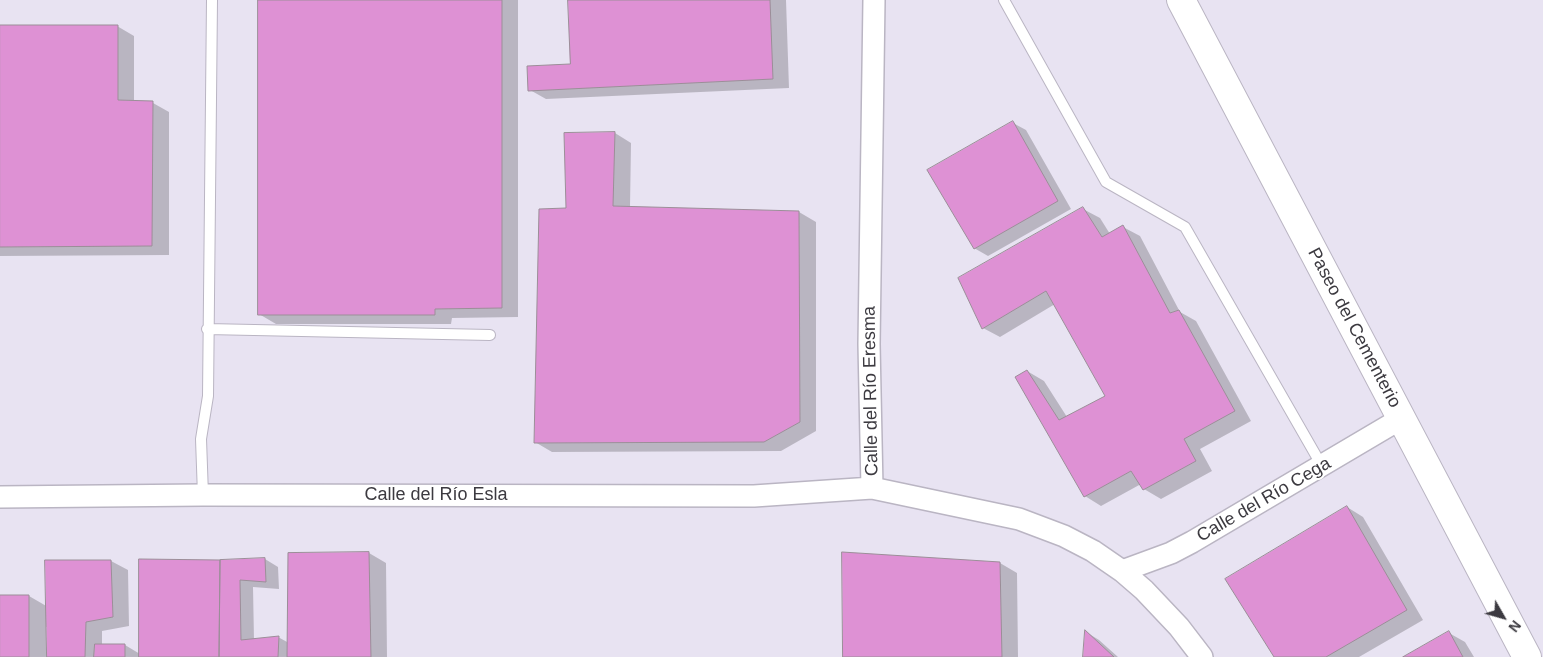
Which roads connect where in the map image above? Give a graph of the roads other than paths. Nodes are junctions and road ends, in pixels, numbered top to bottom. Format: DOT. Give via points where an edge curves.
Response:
graph roads {
  1 [pos="212,0"];
  2 [pos="874,0"];
  3 [pos="1004,0"];
  4 [pos="1181,0"];
  5 [pos="207,329"];
  6 [pos="490,334"];
  7 [pos="1402,418"];
  8 [pos="1322,466"];
  9 [pos="872,488"];
  10 [pos="203,495"];
  11 [pos="0,497"];
  12 [pos="1122,571"];
  13 [pos="1202,657"];
  14 [pos="1527,657"];
  1 -- 5 [label="lane"];
  2 -- 9 [label="street, Calle del Río Eresma" via="869,344"];
  3 -- 8 [label="lane" via="1106,182 1185,227"];
  4 -- 7 [label="main road, Paseo del Cementerio"];
  5 -- 6 [label="lane"];
  5 -- 10 [label="lane" via="208,396 202,439"];
  7 -- 8 [label="street, Calle del Río Cega"];
  7 -- 14 [label="main road, Paseo del Cementerio"];
  8 -- 12 [label="street, Calle del Río Cega" via="1171,554"];
  9 -- 10 [label="street, Calle del Río Esla" via="754,496"];
  9 -- 12 [label="street, Calle del Río Eresma" via="1019,519 1064,536"];
  10 -- 11 [label="street, Calle del Río Esla"];
  12 -- 13 [label="street, Calle del Río Eresma" via="1160,605"];
}
